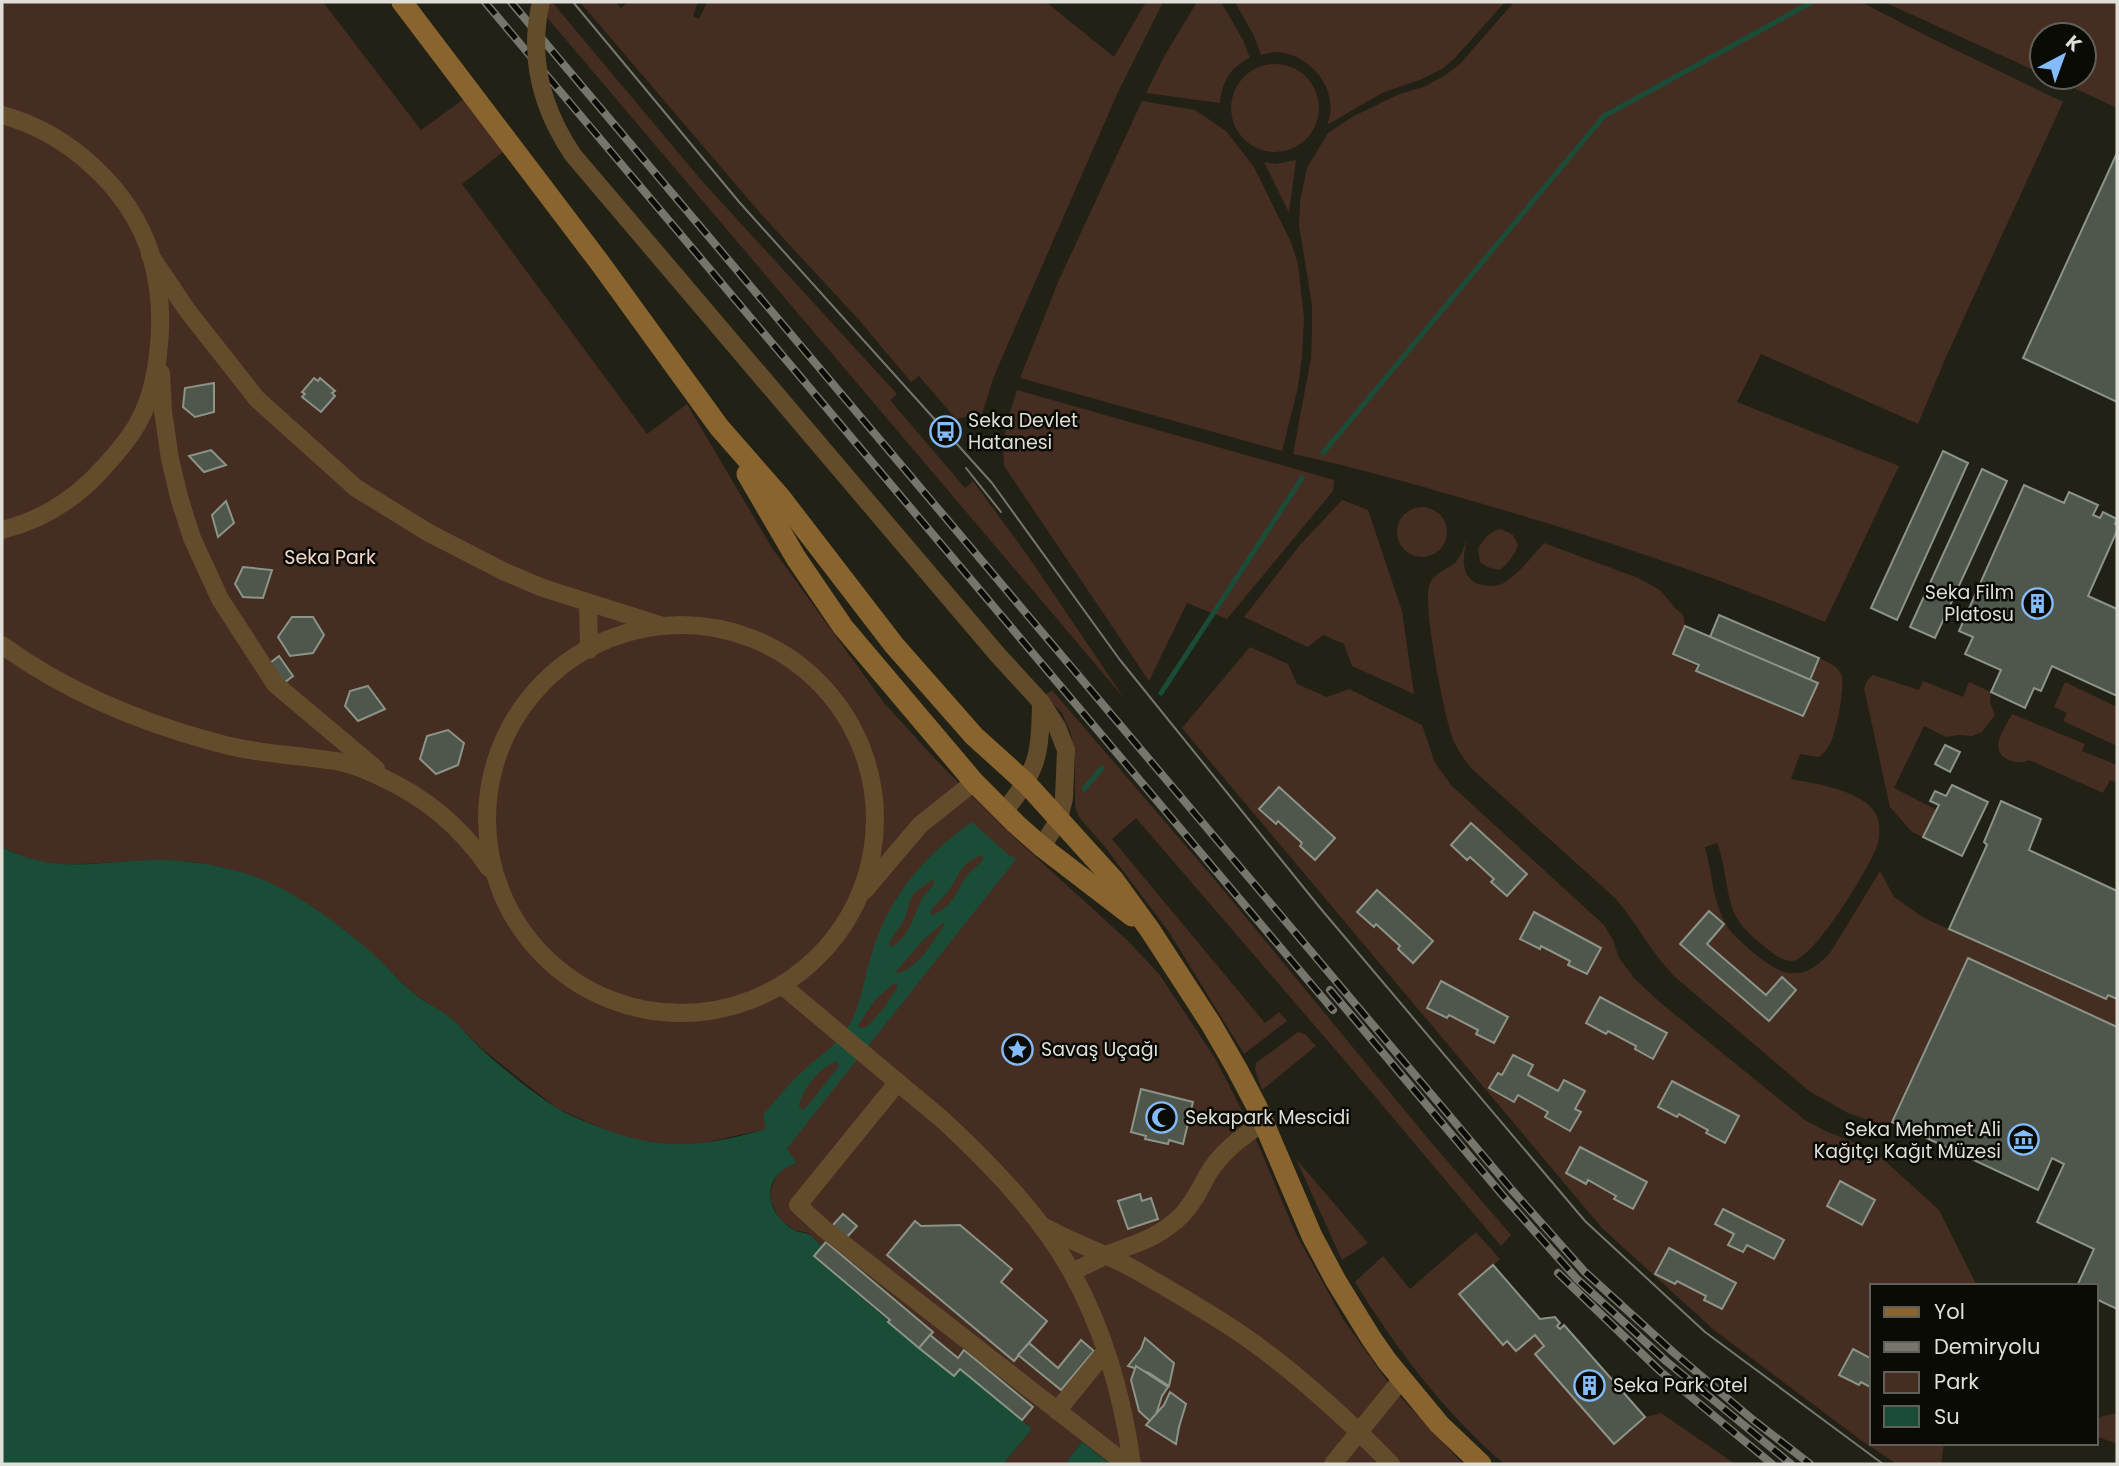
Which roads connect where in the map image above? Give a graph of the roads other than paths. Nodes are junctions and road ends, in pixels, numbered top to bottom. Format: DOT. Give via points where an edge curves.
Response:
graph roads {
  1 [pos="402,2"];
  2 [pos="541,2"];
  3 [pos="2,114"];
  4 [pos="150,255"];
  5 [pos="160,332"];
  6 [pos="719,427"];
  7 [pos="2,530"];
  8 [pos="588,603"];
  9 [pos="673,629"];
  10 [pos="2,645"];
  11 [pos="589,650"];
  12 [pos="1041,702"];
  13 [pos="974,782"];
  14 [pos="395,783"];
  15 [pos="1026,783"];
  16 [pos="1004,812"];
  17 [pos="1059,819"];
  18 [pos="1042,847"];
  19 [pos="496,878"];
  20 [pos="856,900"];
  21 [pos="1150,930"];
  22 [pos="784,987"];
  23 [pos="898,1082"];
  24 [pos="1263,1123"];
  25 [pos="1042,1226"];
  26 [pos="1107,1255"];
  27 [pos="1072,1272"];
  28 [pos="1105,1352"];
  29 [pos="1402,1379"];
  30 [pos="1057,1411"];
  31 [pos="1359,1432"];
  32 [pos="1126,1464"];
  33 [pos="1132,1464"];
  34 [pos="1333,1464"];
  35 [pos="1391,1464"];
  36 [pos="1481,1464"];
  1 -- 6 [label="main road"];
  2 -- 12 [label="street, bridge" via="536,49 543,95 573,155"];
  3 -- 4 [label="street" via="35,127 89,162 129,210"];
  4 -- 5 [label="street" via="159,297"];
  4 -- 8 [label="street" via="257,399 351,484 420,528 505,572"];
  5 -- 7 [label="street" via="157,368 146,407 117,453 62,504"];
  5 -- 14 [label="street" via="170,459 192,538 220,599 275,684"];
  6 -- 13 [label="main road" via="844,627"];
  6 -- 15 [label="main road" via="894,645 974,736"];
  8 -- 9 [label="street"];
  8 -- 11 [label="street"];
  9 -- 11 [label="street" via="617,638"];
  9 -- 20 [label="street" via="740,633 780,649 808,670 845,709 872,785 869,856"];
  10 -- 14 [label="street" via="93,697 171,729 216,743 344,763"];
  11 -- 19 [label="street" via="568,661 530,694 502,736 487,794 487,839"];
  12 -- 15 [label="street" via="1040,744"];
  12 -- 17 [label="street" via="1066,750"];
  13 -- 16 [label="main road"];
  13 -- 20 [label="street" via="920,825"];
  14 -- 19 [label="street" via="458,829"];
  15 -- 16 [label="street"];
  15 -- 17 [label="main road"];
  16 -- 18 [label="main road"];
  17 -- 18 [label="street"];
  17 -- 21 [label="main road" via="1114,879"];
  18 -- 21 [label="main road"];
  19 -- 22 [label="street" via="519,922 549,958 591,991 615,1001 695,1016 736,1008"];
  20 -- 22 [label="street" via="835,940"];
  21 -- 24 [label="main road" via="1211,1024"];
  22 -- 23 [label="street"];
  23 -- 25 [label="street" via="963,1138"];
  23 -- 30 [label="street" via="797,1205"];
  24 -- 26 [label="street" via="1230,1147 1194,1201 1172,1224 1152,1238"];
  24 -- 29 [label="main road" via="1325,1262"];
  25 -- 26 [label="street"];
  25 -- 27 [label="street"];
  26 -- 27 [label="street"];
  26 -- 31 [label="street" via="1251,1341"];
  27 -- 28 [label="street"];
  28 -- 30 [label="street"];
  28 -- 33 [label="street" via="1126,1422"];
  29 -- 31 [label="street"];
  29 -- 36 [label="main road" via="1439,1424"];
  30 -- 32 [label="street"];
  31 -- 34 [label="street"];
  31 -- 35 [label="street"];
}
